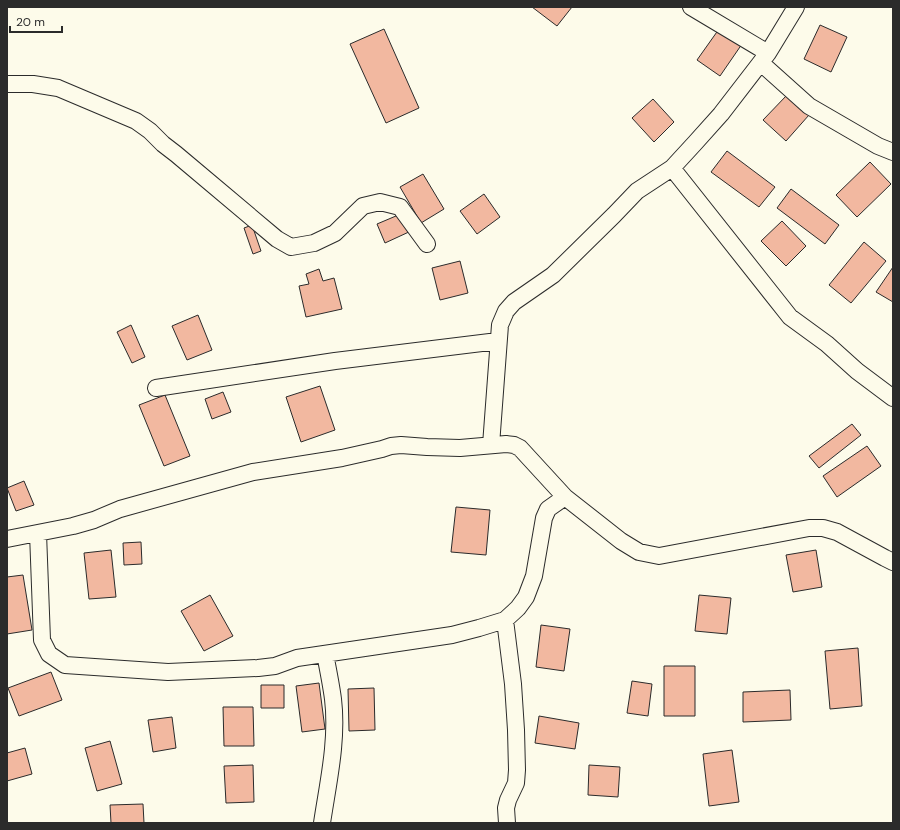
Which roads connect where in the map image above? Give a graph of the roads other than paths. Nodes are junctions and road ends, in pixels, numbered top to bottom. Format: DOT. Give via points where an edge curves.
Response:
graph roads {
  1 [pos="691,7"];
  2 [pos="796,7"];
  3 [pos="764,58"];
  4 [pos="7,84"];
  5 [pos="893,152"];
  6 [pos="672,168"];
  7 [pos="427,244"];
  8 [pos="498,341"];
  9 [pos="156,388"];
  10 [pos="893,398"];
  11 [pos="491,445"];
  12 [pos="565,497"];
  13 [pos="38,533"];
  14 [pos="7,539"];
  15 [pos="893,562"];
  16 [pos="504,620"];
  17 [pos="325,654"];
  18 [pos="322,823"];
  19 [pos="507,823"];
  1 -- 3 [label="street"];
  2 -- 3 [label="street"];
  3 -- 5 [label="street" via="809,106"];
  3 -- 6 [label="street" via="721,114"];
  4 -- 7 [label="street" via="33,84 58,88 136,121 277,239 291,246 314,243 335,233 363,206 380,202 400,207"];
  6 -- 8 [label="street" via="637,191 552,275 514,302 506,311 500,325"];
  6 -- 10 [label="street" via="790,317"];
  8 -- 9 [label="street" via="335,361"];
  8 -- 11 [label="street"];
  11 -- 12 [label="street" via="506,444 520,448"];
  11 -- 13 [label="street" via="460,448 391,446 342,458 253,472 120,509 73,526"];
  12 -- 15 [label="street" via="621,541 639,552 659,556 809,528 823,528 836,532"];
  12 -- 16 [label="street" via="548,509 529,590 518,608"];
  13 -- 14 [label="street"];
  13 -- 17 [label="street" via="42,640 49,654 65,665 168,672 258,668"];
  16 -- 17 [label="street" via="452,635"];
  16 -- 19 [label="street" via="513,684 517,770 516,783 506,808"];
  17 -- 18 [label="street" via="333,700 334,736"];
}
